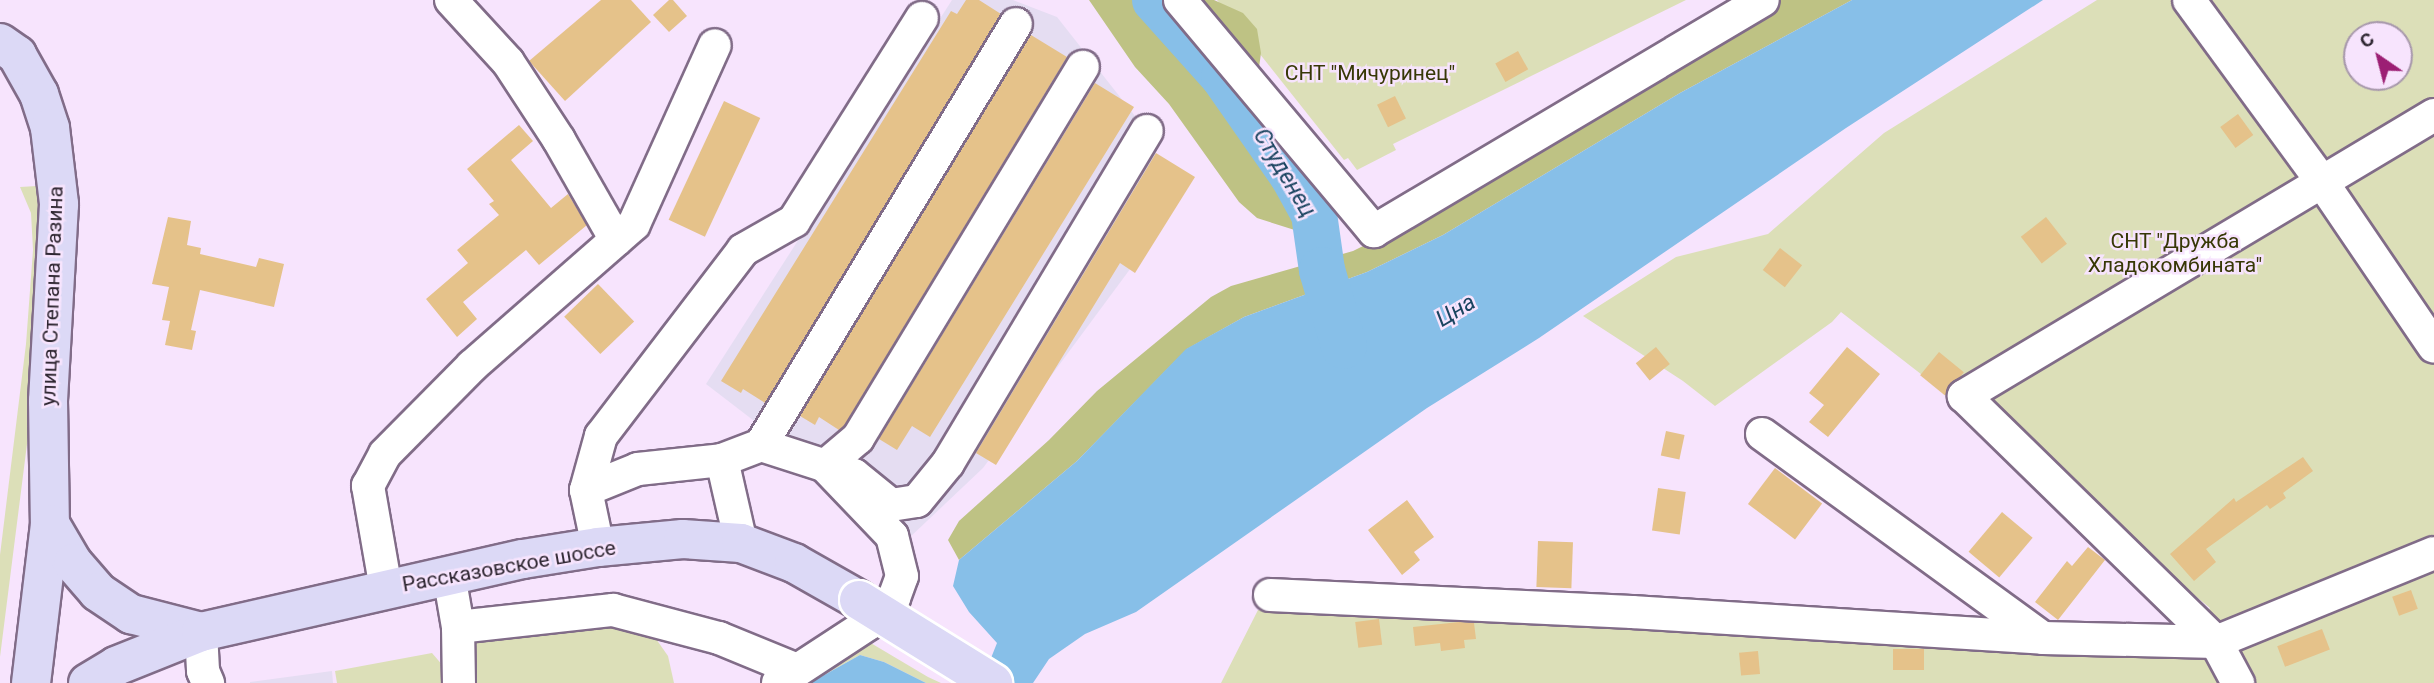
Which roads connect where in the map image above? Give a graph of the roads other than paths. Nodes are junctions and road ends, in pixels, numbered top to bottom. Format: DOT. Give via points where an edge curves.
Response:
graph roads {
  1 [pos="451,0"];
  2 [pos="1180,0"];
  3 [pos="1763,0"];
  4 [pos="2189,0"];
  5 [pos="922,19"];
  6 [pos="1016,24"];
  7 [pos="715,45"];
  8 [pos="8,49"];
  9 [pos="1083,67"];
  10 [pos="2434,115"];
  11 [pos="1147,131"];
  12 [pos="2322,182"];
  13 [pos="616,240"];
  14 [pos="2434,347"];
  15 [pos="1762,434"];
  16 [pos="761,445"];
  17 [pos="722,460"];
  18 [pos="825,466"];
  19 [pos="586,490"];
  20 [pos="50,524"];
  21 [pos="741,543"];
  22 [pos="598,547"];
  23 [pos="2434,553"];
  24 [pos="449,575"];
  25 [pos="386,589"];
  26 [pos="1270,595"];
  27 [pos="458,627"];
  28 [pos="201,632"];
  29 [pos="2043,638"];
  30 [pos="2216,642"];
  31 [pos="788,677"];
  32 [pos="31,683"];
  33 [pos="88,683"];
  34 [pos="208,683"];
  35 [pos="459,683"];
  36 [pos="993,683"];
  37 [pos="2238,683"];
  1 -- 13 [label="lane" via="508,62"];
  2 -- 3 [label="lane" via="1374,231"];
  4 -- 12 [label="lane"];
  5 -- 19 [label="lane" via="794,221 743,250 601,436"];
  6 -- 16 [label="lane"];
  7 -- 13 [label="lane" via="634,224"];
  8 -- 20 [label="main road, улица Степана Разина" via="40,94 50,128 59,204 48,401"];
  9 -- 18 [label="lane" via="858,438"];
  10 -- 12 [label="lane"];
  11 -- 18 [label="lane" via="948,463 917,501 891,505 854,475"];
  12 -- 14 [label="lane"];
  12 -- 30 [label="lane" via="1964,396"];
  13 -- 25 [label="lane" via="472,366 385,454 368,486"];
  15 -- 29 [label="lane"];
  16 -- 17 [label="lane"];
  16 -- 18 [label="lane"];
  17 -- 19 [label="lane" via="638,469"];
  17 -- 21 [label="lane"];
  18 -- 31 [label="lane" via="892,536 902,576 894,598 868,624"];
  19 -- 22 [label="lane"];
  20 -- 28 [label="main road" via="98,592 131,614"];
  20 -- 32 [label="main road, улица Степана Разина"];
  21 -- 22 [label="main road, Рассказовское шоссе" via="683,539"];
  21 -- 36 [label="main road, Рассказовское шоссе, bridge" via="794,563"];
  22 -- 24 [label="main road, Рассказовское шоссе"];
  23 -- 30 [label="lane"];
  24 -- 25 [label="main road, Рассказовское шоссе"];
  24 -- 27 [label="lane"];
  25 -- 28 [label="main road, Рассказовское шоссе"];
  26 -- 29 [label="lane"];
  27 -- 31 [label="lane" via="613,610 719,638"];
  27 -- 35 [label="lane"];
  28 -- 33 [label="main road, Рассказовское шоссе" via="117,666"];
  28 -- 34 [label="lane"];
  29 -- 30 [label="lane"];
  30 -- 37 [label="lane"];
}
